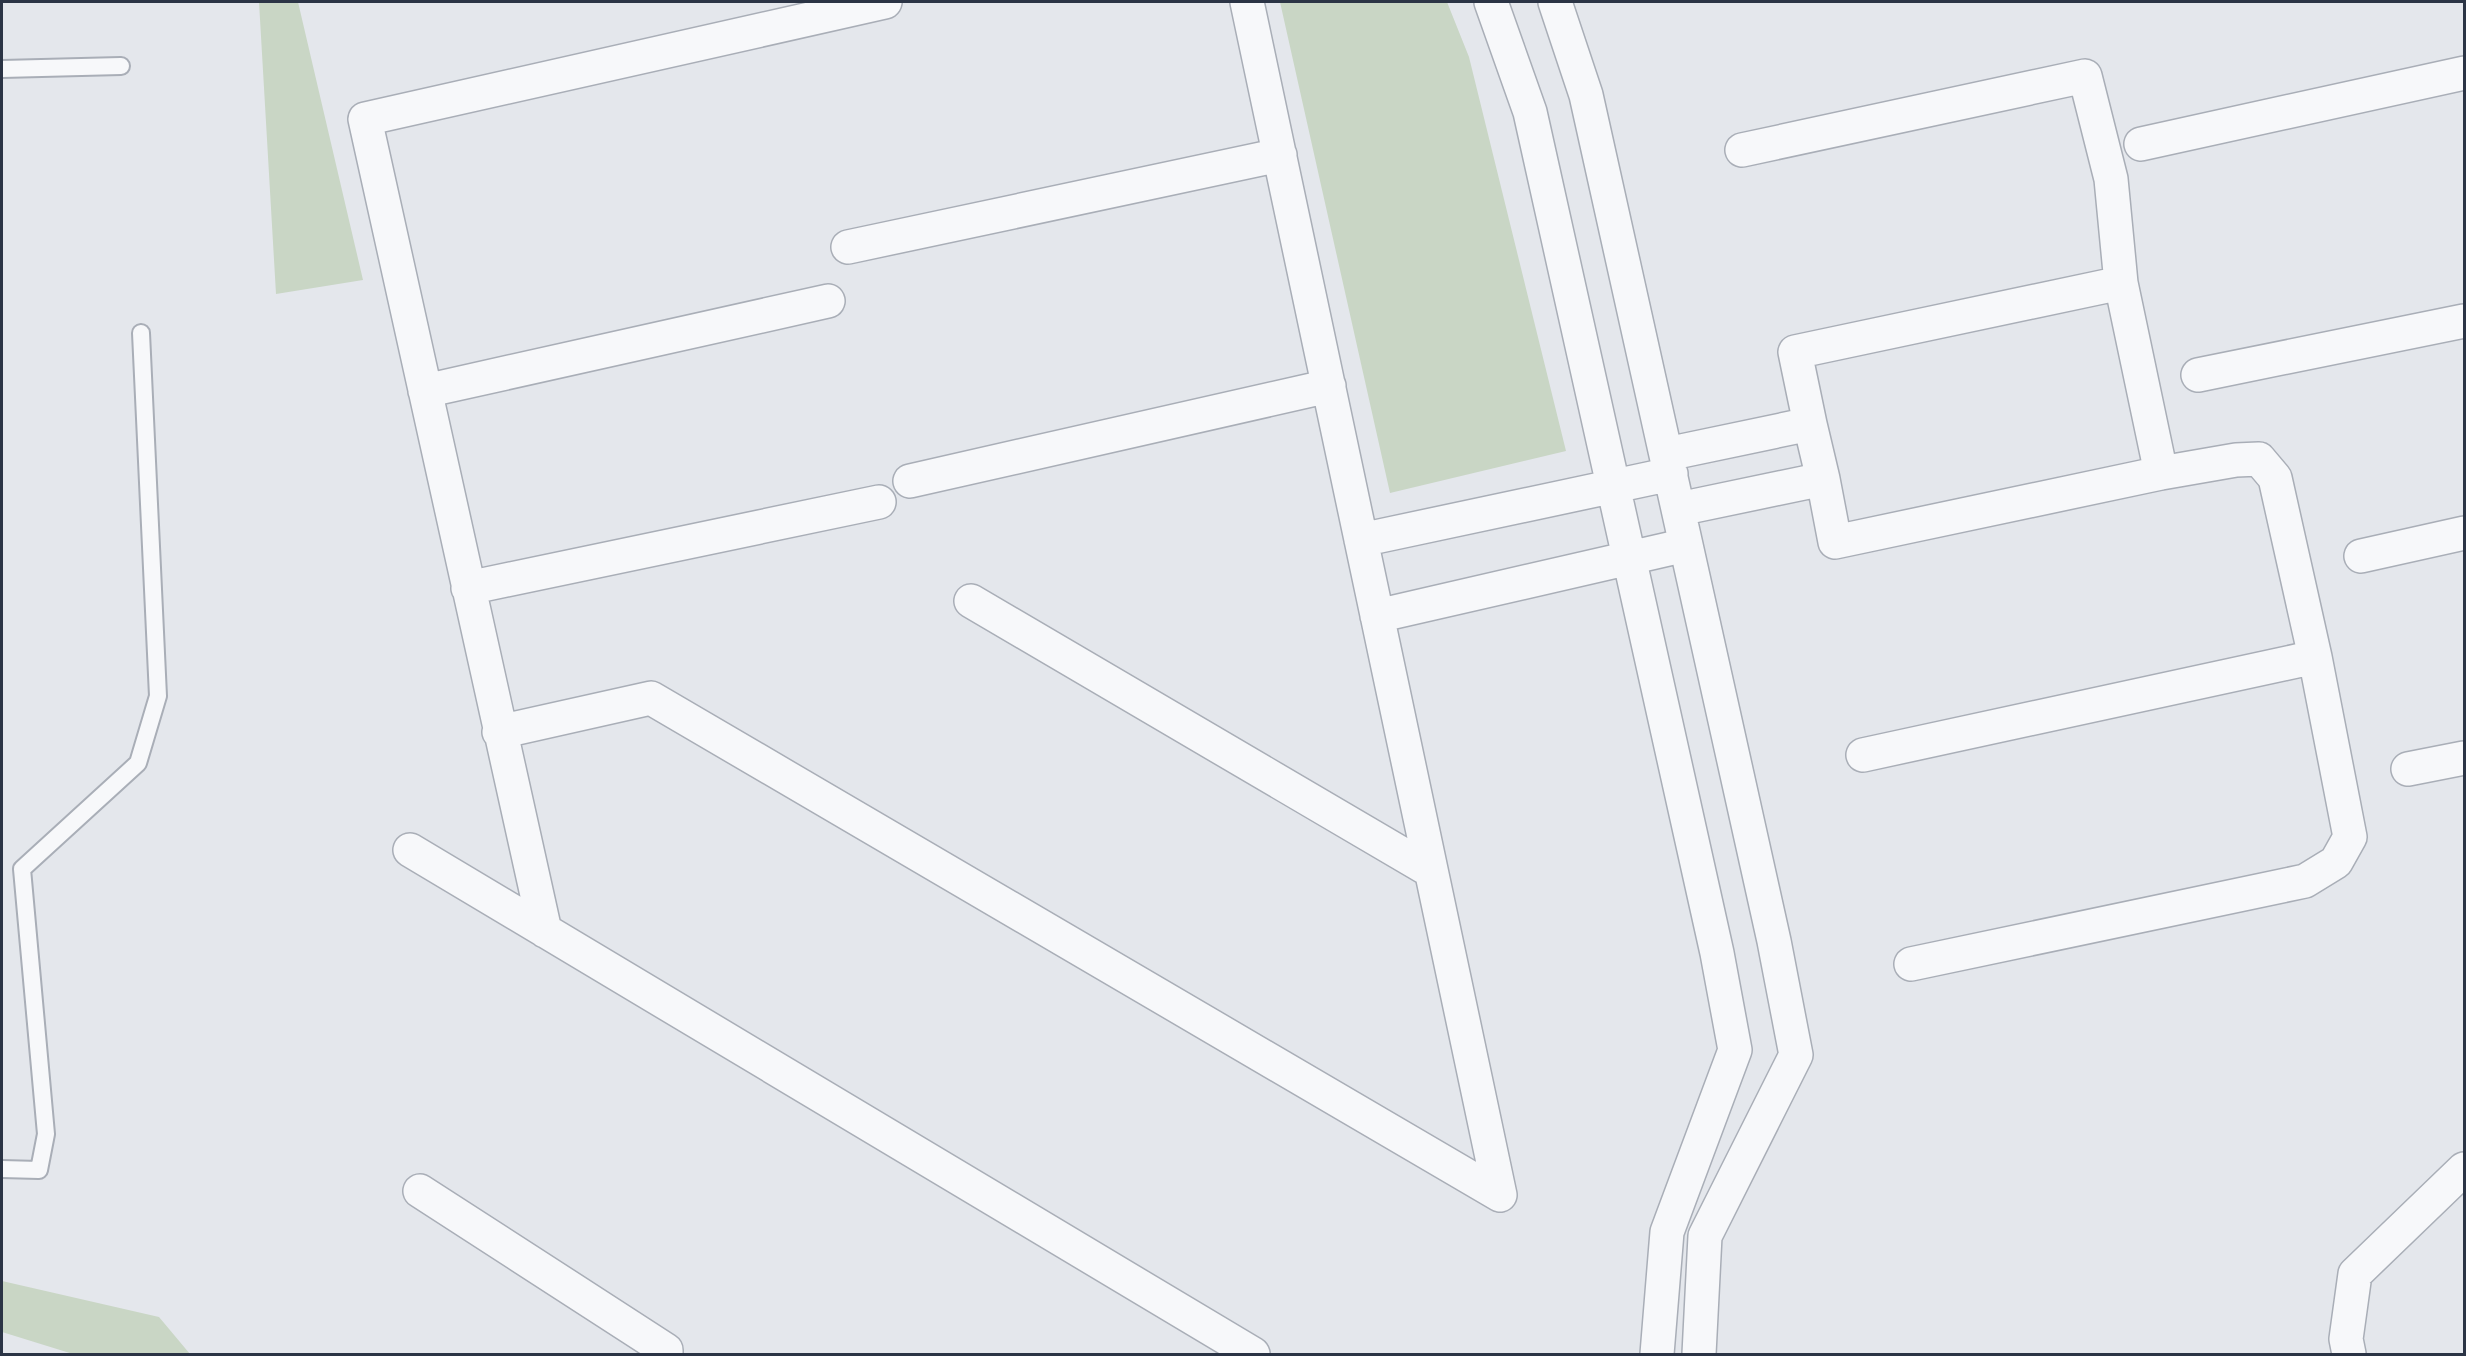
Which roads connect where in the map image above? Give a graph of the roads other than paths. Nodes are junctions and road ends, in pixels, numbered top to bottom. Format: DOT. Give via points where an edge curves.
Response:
graph roads {
  1 [pos="885,2"];
  2 [pos="1247,2"];
  3 [pos="1491,2"];
  4 [pos="1555,2"];
  5 [pos="121,66"];
  6 [pos="2,69"];
  7 [pos="2464,73"];
  8 [pos="2141,144"];
  9 [pos="1742,150"];
  10 [pos="1280,155"];
  11 [pos="848,247"];
  12 [pos="2121,283"];
  13 [pos="828,301"];
  14 [pos="2464,321"];
  15 [pos="141,333"];
  16 [pos="2199,375"];
  17 [pos="1329,386"];
  18 [pos="425,391"];
  19 [pos="1810,424"];
  20 [pos="1669,464"];
  21 [pos="2161,473"];
  22 [pos="1823,479"];
  23 [pos="910,482"];
  24 [pos="1613,486"];
  25 [pos="879,502"];
  26 [pos="1679,509"];
  27 [pos="2464,533"];
  28 [pos="1361,540"];
  29 [pos="1686,545"];
  30 [pos="2361,556"];
  31 [pos="1629,558"];
  32 [pos="468,588"];
  33 [pos="971,601"];
  34 [pos="1377,616"];
  35 [pos="2315,657"];
  36 [pos="499,732"];
  37 [pos="1863,756"];
  38 [pos="2464,758"];
  39 [pos="2408,769"];
  40 [pos="410,850"];
  41 [pos="1431,871"];
  42 [pos="545,931"];
  43 [pos="1911,964"];
  44 [pos="2,1169"];
  45 [pos="2464,1169"];
  46 [pos="420,1191"];
  47 [pos="666,1354"];
  48 [pos="1253,1354"];
  49 [pos="1657,1354"];
  50 [pos="1700,1354"];
  51 [pos="2349,1354"];
  1 -- 18 [label="street" via="365,119"];
  2 -- 10 [label="street"];
  3 -- 24 [label="street" via="1530,112"];
  4 -- 20 [label="street" via="1586,95"];
  5 -- 6 [label="lane"];
  7 -- 8 [label="street"];
  9 -- 12 [label="street" via="2085,76 2111,178"];
  10 -- 11 [label="street"];
  10 -- 17 [label="street"];
  12 -- 19 [label="street" via="1795,352"];
  12 -- 21 [label="street"];
  13 -- 18 [label="street"];
  14 -- 16 [label="street"];
  15 -- 44 [label="lane" via="158,696 138,763 22,868 46,1134 39,1170"];
  17 -- 23 [label="street"];
  17 -- 28 [label="street"];
  18 -- 32 [label="street"];
  19 -- 20 [label="street"];
  19 -- 22 [label="street"];
  20 -- 24 [label="street"];
  20 -- 26 [label="street"];
  21 -- 22 [label="street" via="1835,542"];
  21 -- 35 [label="street" via="2259,459 2275,478"];
  22 -- 26 [label="street"];
  24 -- 28 [label="street"];
  24 -- 31 [label="street"];
  25 -- 32 [label="street"];
  26 -- 29 [label="street"];
  27 -- 30 [label="street"];
  28 -- 34 [label="street"];
  29 -- 31 [label="street"];
  29 -- 50 [label="street" via="1796,1055 1705,1236"];
  31 -- 34 [label="street"];
  31 -- 49 [label="street" via="1735,1050 1667,1232"];
  32 -- 36 [label="street"];
  33 -- 41 [label="street"];
  34 -- 41 [label="street"];
  35 -- 37 [label="street"];
  35 -- 43 [label="street" via="2350,837 2336,862 2305,881"];
  36 -- 41 [label="street" via="651,698 1500,1195"];
  36 -- 42 [label="street"];
  38 -- 39 [label="street"];
  40 -- 42 [label="street"];
  42 -- 48 [label="street"];
  45 -- 51 [label="street" via="2355,1274 2346,1339"];
  46 -- 47 [label="street" via="666,1350"];
}
